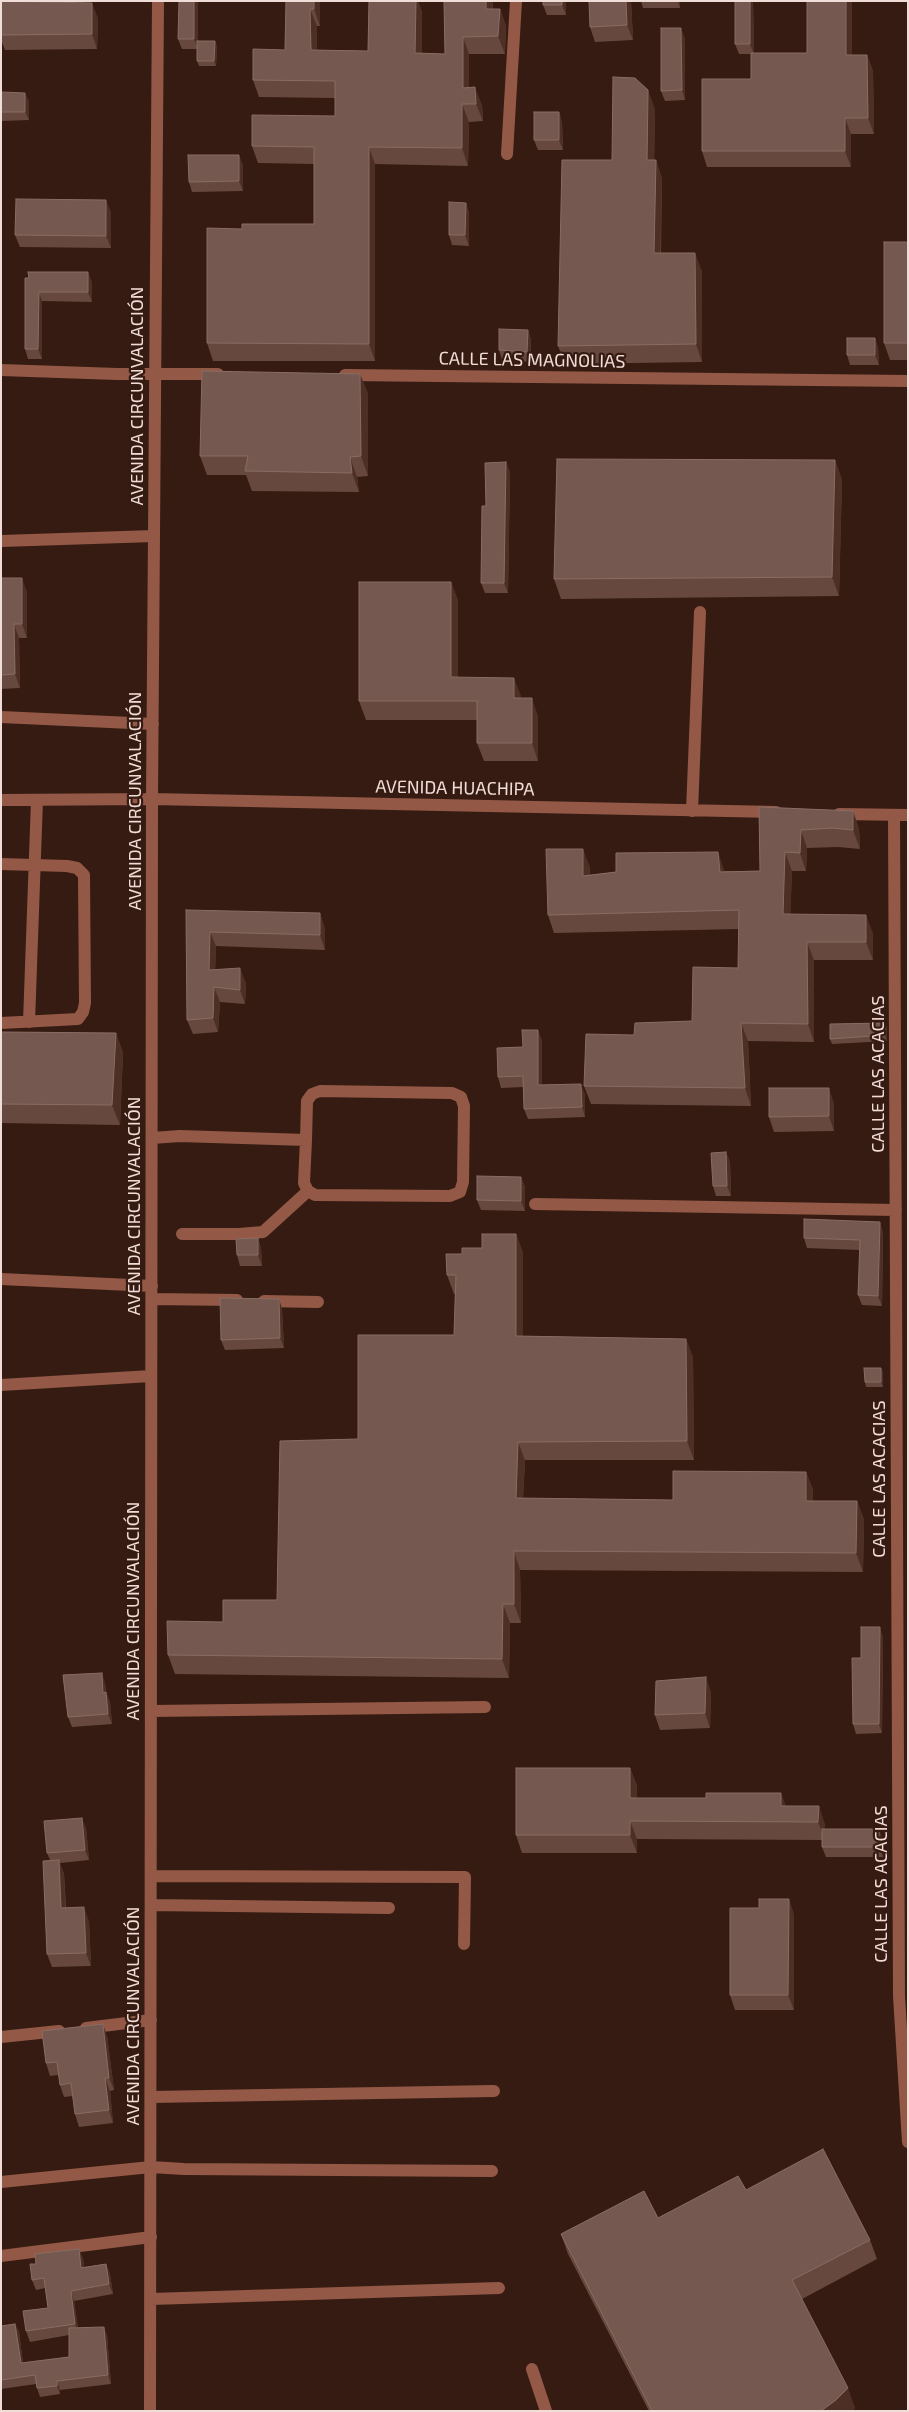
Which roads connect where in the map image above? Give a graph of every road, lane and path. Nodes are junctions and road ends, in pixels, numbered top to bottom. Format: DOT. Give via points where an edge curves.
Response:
graph roads {
  1 [pos="158,1"];
  2 [pos="516,1"];
  3 [pos="508,154"];
  4 [pos="1,370"];
  5 [pos="155,373"];
  6 [pos="234,374"];
  7 [pos="333,375"];
  8 [pos="908,381"];
  9 [pos="154,536"];
  10 [pos="1,541"];
  11 [pos="700,612"];
  12 [pos="1,718"];
  13 [pos="153,724"];
  14 [pos="152,799"];
  15 [pos="1,800"];
  16 [pos="37,800"];
  17 [pos="692,811"];
  18 [pos="789,813"];
  19 [pos="827,814"];
  20 [pos="894,815"];
  21 [pos="908,815"];
  22 [pos="1,864"];
  23 [pos="36,865"];
  24 [pos="29,1022"];
  25 [pos="1,1023"];
  26 [pos="152,1138"];
  27 [pos="306,1140"];
  28 [pos="902,1185"];
  29 [pos="308,1191"];
  30 [pos="536,1204"];
  31 [pos="896,1210"];
  32 [pos="182,1234"];
  33 [pos="1,1279"];
  34 [pos="152,1293"];
  35 [pos="318,1302"];
  36 [pos="151,1376"];
  37 [pos="1,1385"];
  38 [pos="485,1707"];
  39 [pos="151,1712"];
  40 [pos="903,1865"];
  41 [pos="151,1876"];
  42 [pos="151,1905"];
  43 [pos="389,1908"];
  44 [pos="464,1944"];
  45 [pos="903,1970"];
  46 [pos="151,2020"];
  47 [pos="1,2037"];
  48 [pos="494,2091"];
  49 [pos="151,2097"];
  50 [pos="908,2142"];
  51 [pos="150,2167"];
  52 [pos="492,2171"];
  53 [pos="1,2182"];
  54 [pos="151,2237"];
  55 [pos="1,2256"];
  56 [pos="499,2288"];
  57 [pos="151,2299"];
  58 [pos="532,2369"];
  59 [pos="150,2411"];
  60 [pos="546,2411"];
  1 -- 5 [label="street, AVENIDA CIRCUNVALACIÓN"];
  2 -- 3 [label="street"];
  4 -- 5 [label="street"];
  5 -- 6 [label="street"];
  5 -- 9 [label="street, AVENIDA CIRCUNVALACIÓN"];
  7 -- 8 [label="street, CALLE LAS MAGNOLIAS"];
  9 -- 10 [label="street"];
  9 -- 13 [label="street, AVENIDA CIRCUNVALACIÓN"];
  11 -- 17 [label="street"];
  12 -- 13 [label="street"];
  13 -- 14 [label="street, AVENIDA CIRCUNVALACIÓN"];
  14 -- 16 [label="street, AVENIDA HUACHIPA"];
  14 -- 17 [label="street, AVENIDA HUACHIPA"];
  14 -- 26 [label="street, AVENIDA CIRCUNVALACIÓN"];
  15 -- 16 [label="street, AVENIDA HUACHIPA"];
  16 -- 23 [label="street"];
  17 -- 18 [label="street, AVENIDA HUACHIPA"];
  19 -- 20 [label="street"];
  20 -- 21 [label="street"];
  20 -- 28 [label="street, CALLE LAS ACACIAS"];
  22 -- 23 [label="street"];
  23 -- 24 [label="street"];
  23 -- 24 [label="street" via="77,868 84,875 86,1003 78,1019"];
  24 -- 25 [label="street"];
  26 -- 27 [label="street"];
  26 -- 34 [label="street, AVENIDA CIRCUNVALACIÓN"];
  27 -- 29 [label="street" via="304,1183"];
  27 -- 29 [label="street" via="307,1101 320,1091 452,1093 461,1097 464,1106 463,1182 460,1192 450,1196 315,1195"];
  28 -- 31 [label="street, CALLE LAS ACACIAS"];
  29 -- 32 [label="street" via="263,1232"];
  30 -- 31 [label="street"];
  31 -- 40 [label="street, CALLE LAS ACACIAS"];
  33 -- 34 [label="street"];
  34 -- 35 [label="street"];
  34 -- 36 [label="street, AVENIDA CIRCUNVALACIÓN"];
  36 -- 37 [label="street"];
  36 -- 39 [label="street, AVENIDA CIRCUNVALACIÓN"];
  38 -- 39 [label="street"];
  39 -- 41 [label="street, AVENIDA CIRCUNVALACIÓN"];
  40 -- 45 [label="street, CALLE LAS ACACIAS"];
  41 -- 42 [label="street, AVENIDA CIRCUNVALACIÓN"];
  41 -- 44 [label="street" via="465,1877"];
  42 -- 43 [label="street"];
  42 -- 46 [label="street, AVENIDA CIRCUNVALACIÓN"];
  45 -- 50 [label="street, CALLE LAS ACACIAS"];
  46 -- 47 [label="street"];
  46 -- 49 [label="street, AVENIDA CIRCUNVALACIÓN"];
  48 -- 49 [label="street"];
  49 -- 51 [label="street, AVENIDA CIRCUNVALACIÓN"];
  51 -- 52 [label="street"];
  51 -- 53 [label="street"];
  51 -- 54 [label="street, AVENIDA CIRCUNVALACIÓN"];
  54 -- 55 [label="street"];
  54 -- 57 [label="street, AVENIDA CIRCUNVALACIÓN"];
  56 -- 57 [label="street"];
  57 -- 59 [label="street, AVENIDA CIRCUNVALACIÓN"];
  58 -- 60 [label="street"];
}
